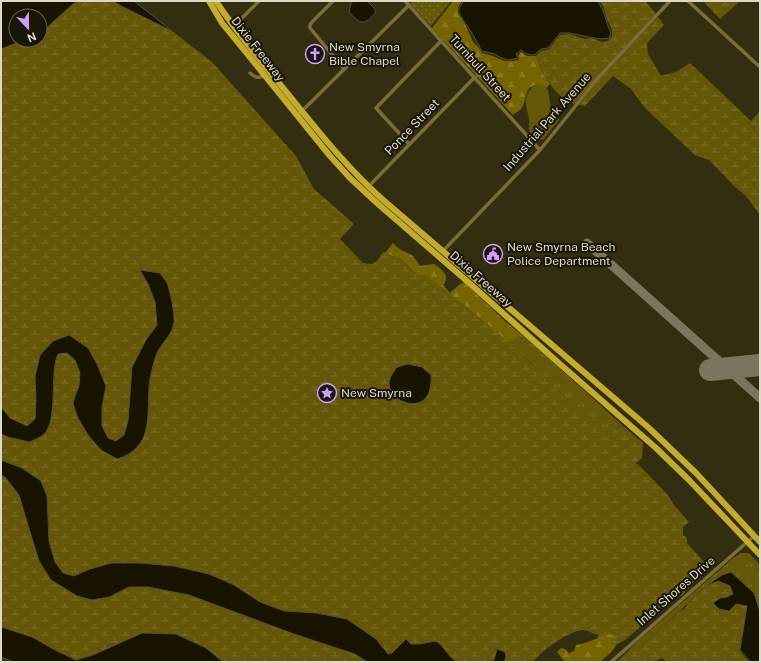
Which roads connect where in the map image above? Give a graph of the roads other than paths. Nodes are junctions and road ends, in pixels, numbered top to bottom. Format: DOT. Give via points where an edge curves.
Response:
graph roads {
  1 [pos="209,1"];
  2 [pos="216,1"];
  3 [pos="259,1"];
  4 [pos="333,1"];
  5 [pos="405,1"];
  6 [pos="670,1"];
  7 [pos="688,1"];
  8 [pos="409,5"];
  9 [pos="231,29"];
  10 [pos="442,40"];
  11 [pos="760,67"];
  12 [pos="344,69"];
  13 [pos="250,73"];
  14 [pos="264,76"];
  15 [pos="475,77"];
  16 [pos="300,114"];
  17 [pos="409,144"];
  18 [pos="540,150"];
  19 [pos="366,189"];
  20 [pos="441,254"];
  21 [pos="632,413"];
  22 [pos="625,419"];
  23 [pos="754,536"];
  24 [pos="747,542"];
  25 [pos="760,542"];
  26 [pos="760,555"];
  27 [pos="611,662"];
  1 -- 9 [label="main road, Dixie Freeway"];
  2 -- 9 [label="main road, Dixie Freeway"];
  3 -- 9 [label="street"];
  4 -- 12 [label="street" via="310,28"];
  5 -- 8 [label="street, Turnbull Street"];
  6 -- 18 [label="street, Industrial Park Avenue" via="598,78"];
  7 -- 11 [label="street"];
  8 -- 10 [label="street, Turnbull Street"];
  8 -- 12 [label="street"];
  9 -- 14 [label="main road, Dixie Freeway"];
  9 -- 16 [label="main road, Dixie Freeway"];
  10 -- 15 [label="street, Turnbull Street"];
  10 -- 17 [label="street" via="376,108"];
  12 -- 16 [label="street"];
  13 -- 14 [label="street" via="258,78"];
  14 -- 16 [label="main road, Dixie Freeway"];
  15 -- 17 [label="street, Ponce Street"];
  15 -- 18 [label="street, Turnbull Street"];
  16 -- 19 [label="main road, Dixie Freeway"];
  17 -- 19 [label="street, Ponce Street"];
  18 -- 20 [label="street, Industrial Park Avenue"];
  19 -- 20 [label="main road, Dixie Freeway"];
  20 -- 21 [label="main road, Dixie Freeway"];
  20 -- 22 [label="main road, Dixie Freeway" via="467,281"];
  21 -- 22 [label="street"];
  21 -- 23 [label="main road, Dixie Freeway" via="680,457"];
  22 -- 24 [label="main road, Dixie Freeway" via="673,463"];
  23 -- 24 [label="street, Inlet Shores Drive"];
  23 -- 25 [label="main road, Dixie Freeway"];
  24 -- 26 [label="main road, Dixie Freeway"];
  24 -- 27 [label="street, Inlet Shores Drive"];
}
